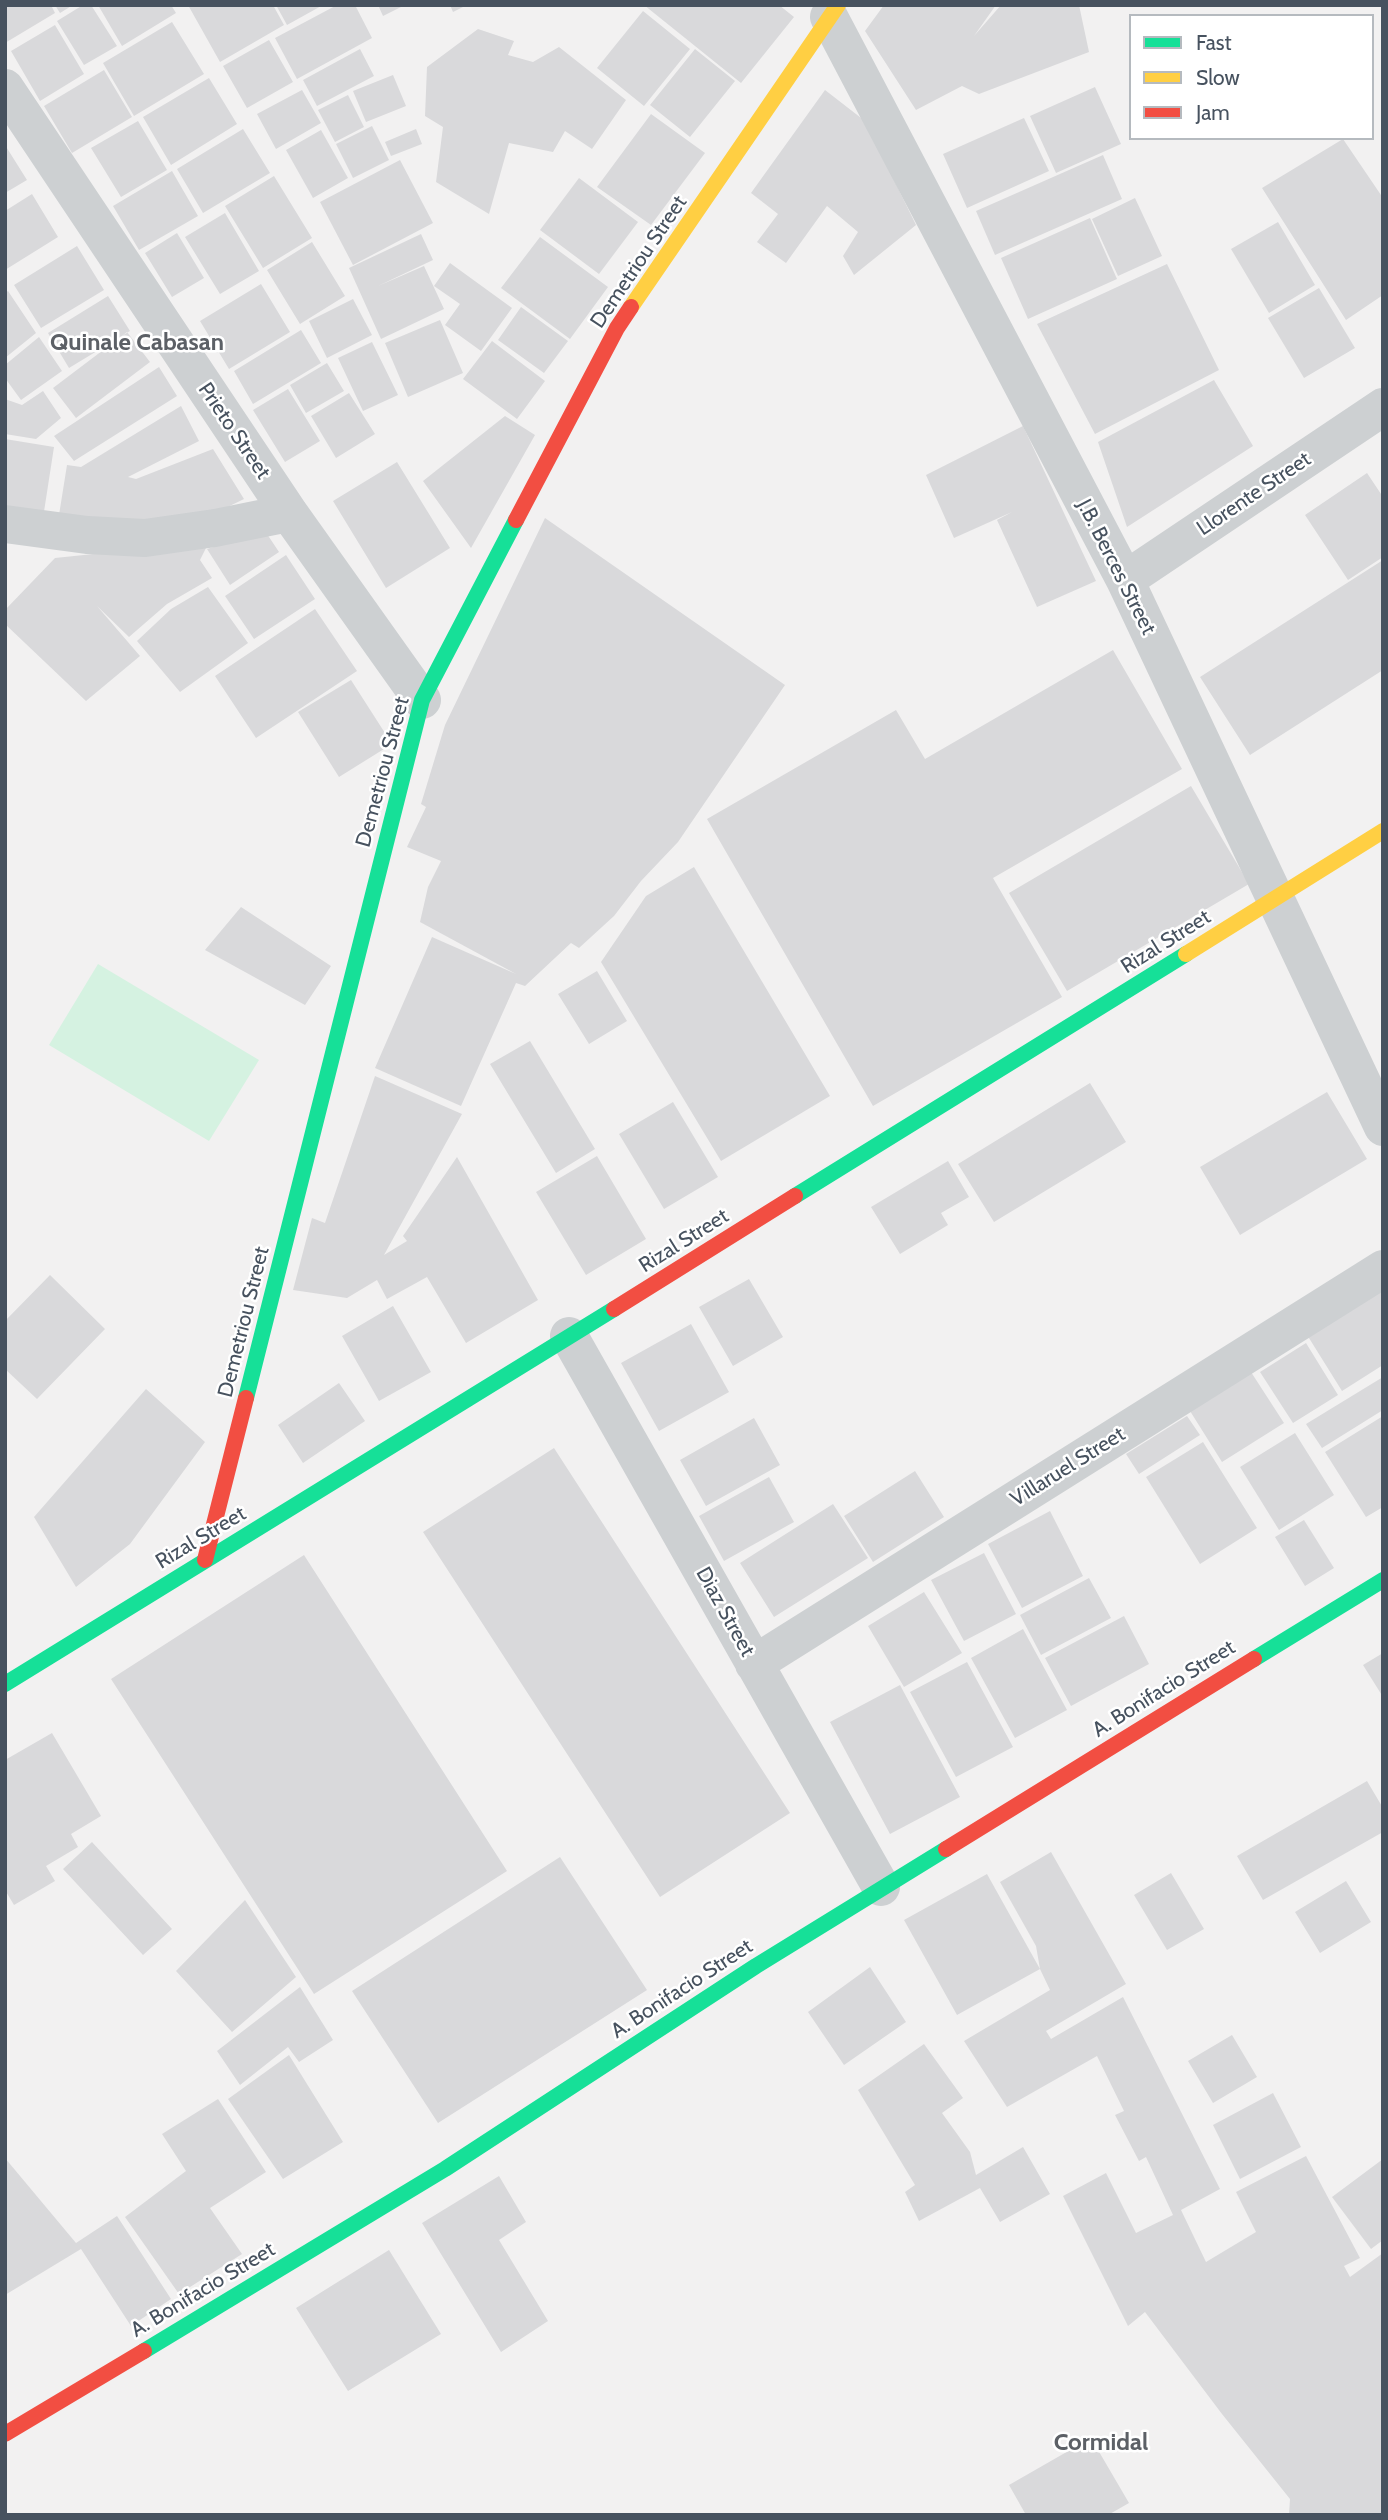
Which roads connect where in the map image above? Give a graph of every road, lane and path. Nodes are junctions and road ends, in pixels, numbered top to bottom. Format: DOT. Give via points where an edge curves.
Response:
graph roads {
  1 [pos="834,11"];
  2 [pos="5,88"];
  3 [pos="1383,407"];
  4 [pos="289,513"];
  5 [pos="5,524"];
  6 [pos="1125,580"];
  7 [pos="422,700"];
  8 [pos="1383,831"];
  9 [pos="1275,899"];
  10 [pos="1383,1127"];
  11 [pos="1383,1269"];
  12 [pos="569,1336"];
  13 [pos="205,1560"];
  14 [pos="1383,1580"];
  15 [pos="754,1664"];
  16 [pos="5,1684"];
  17 [pos="881,1887"];
  18 [pos="5,2434"];
  1 -- 6 [label="street, J.B. Berces Street"];
  1 -- 7 [label="main road, Demetriou Street" via="617,328"];
  2 -- 4 [label="street, Prieto Street"];
  3 -- 6 [label="street, Llorente Street"];
  4 -- 5 [label="street" via="145,538"];
  4 -- 7 [label="street, Prieto Street"];
  6 -- 9 [label="street, J.B. Berces Street"];
  7 -- 13 [label="main road, Demetriou Street"];
  8 -- 9 [label="main road, Rizal Street"];
  9 -- 10 [label="street, J.B. Berces Street"];
  9 -- 12 [label="main road, Rizal Street"];
  11 -- 15 [label="street, Villaruel Street"];
  12 -- 13 [label="main road, Rizal Street"];
  12 -- 15 [label="street, Diaz Street"];
  13 -- 16 [label="main road, Rizal Street"];
  14 -- 17 [label="main road, A. Bonifacio Street"];
  15 -- 17 [label="street, Diaz Street"];
  17 -- 18 [label="main road, A. Bonifacio Street" via="445,2169"];
}
